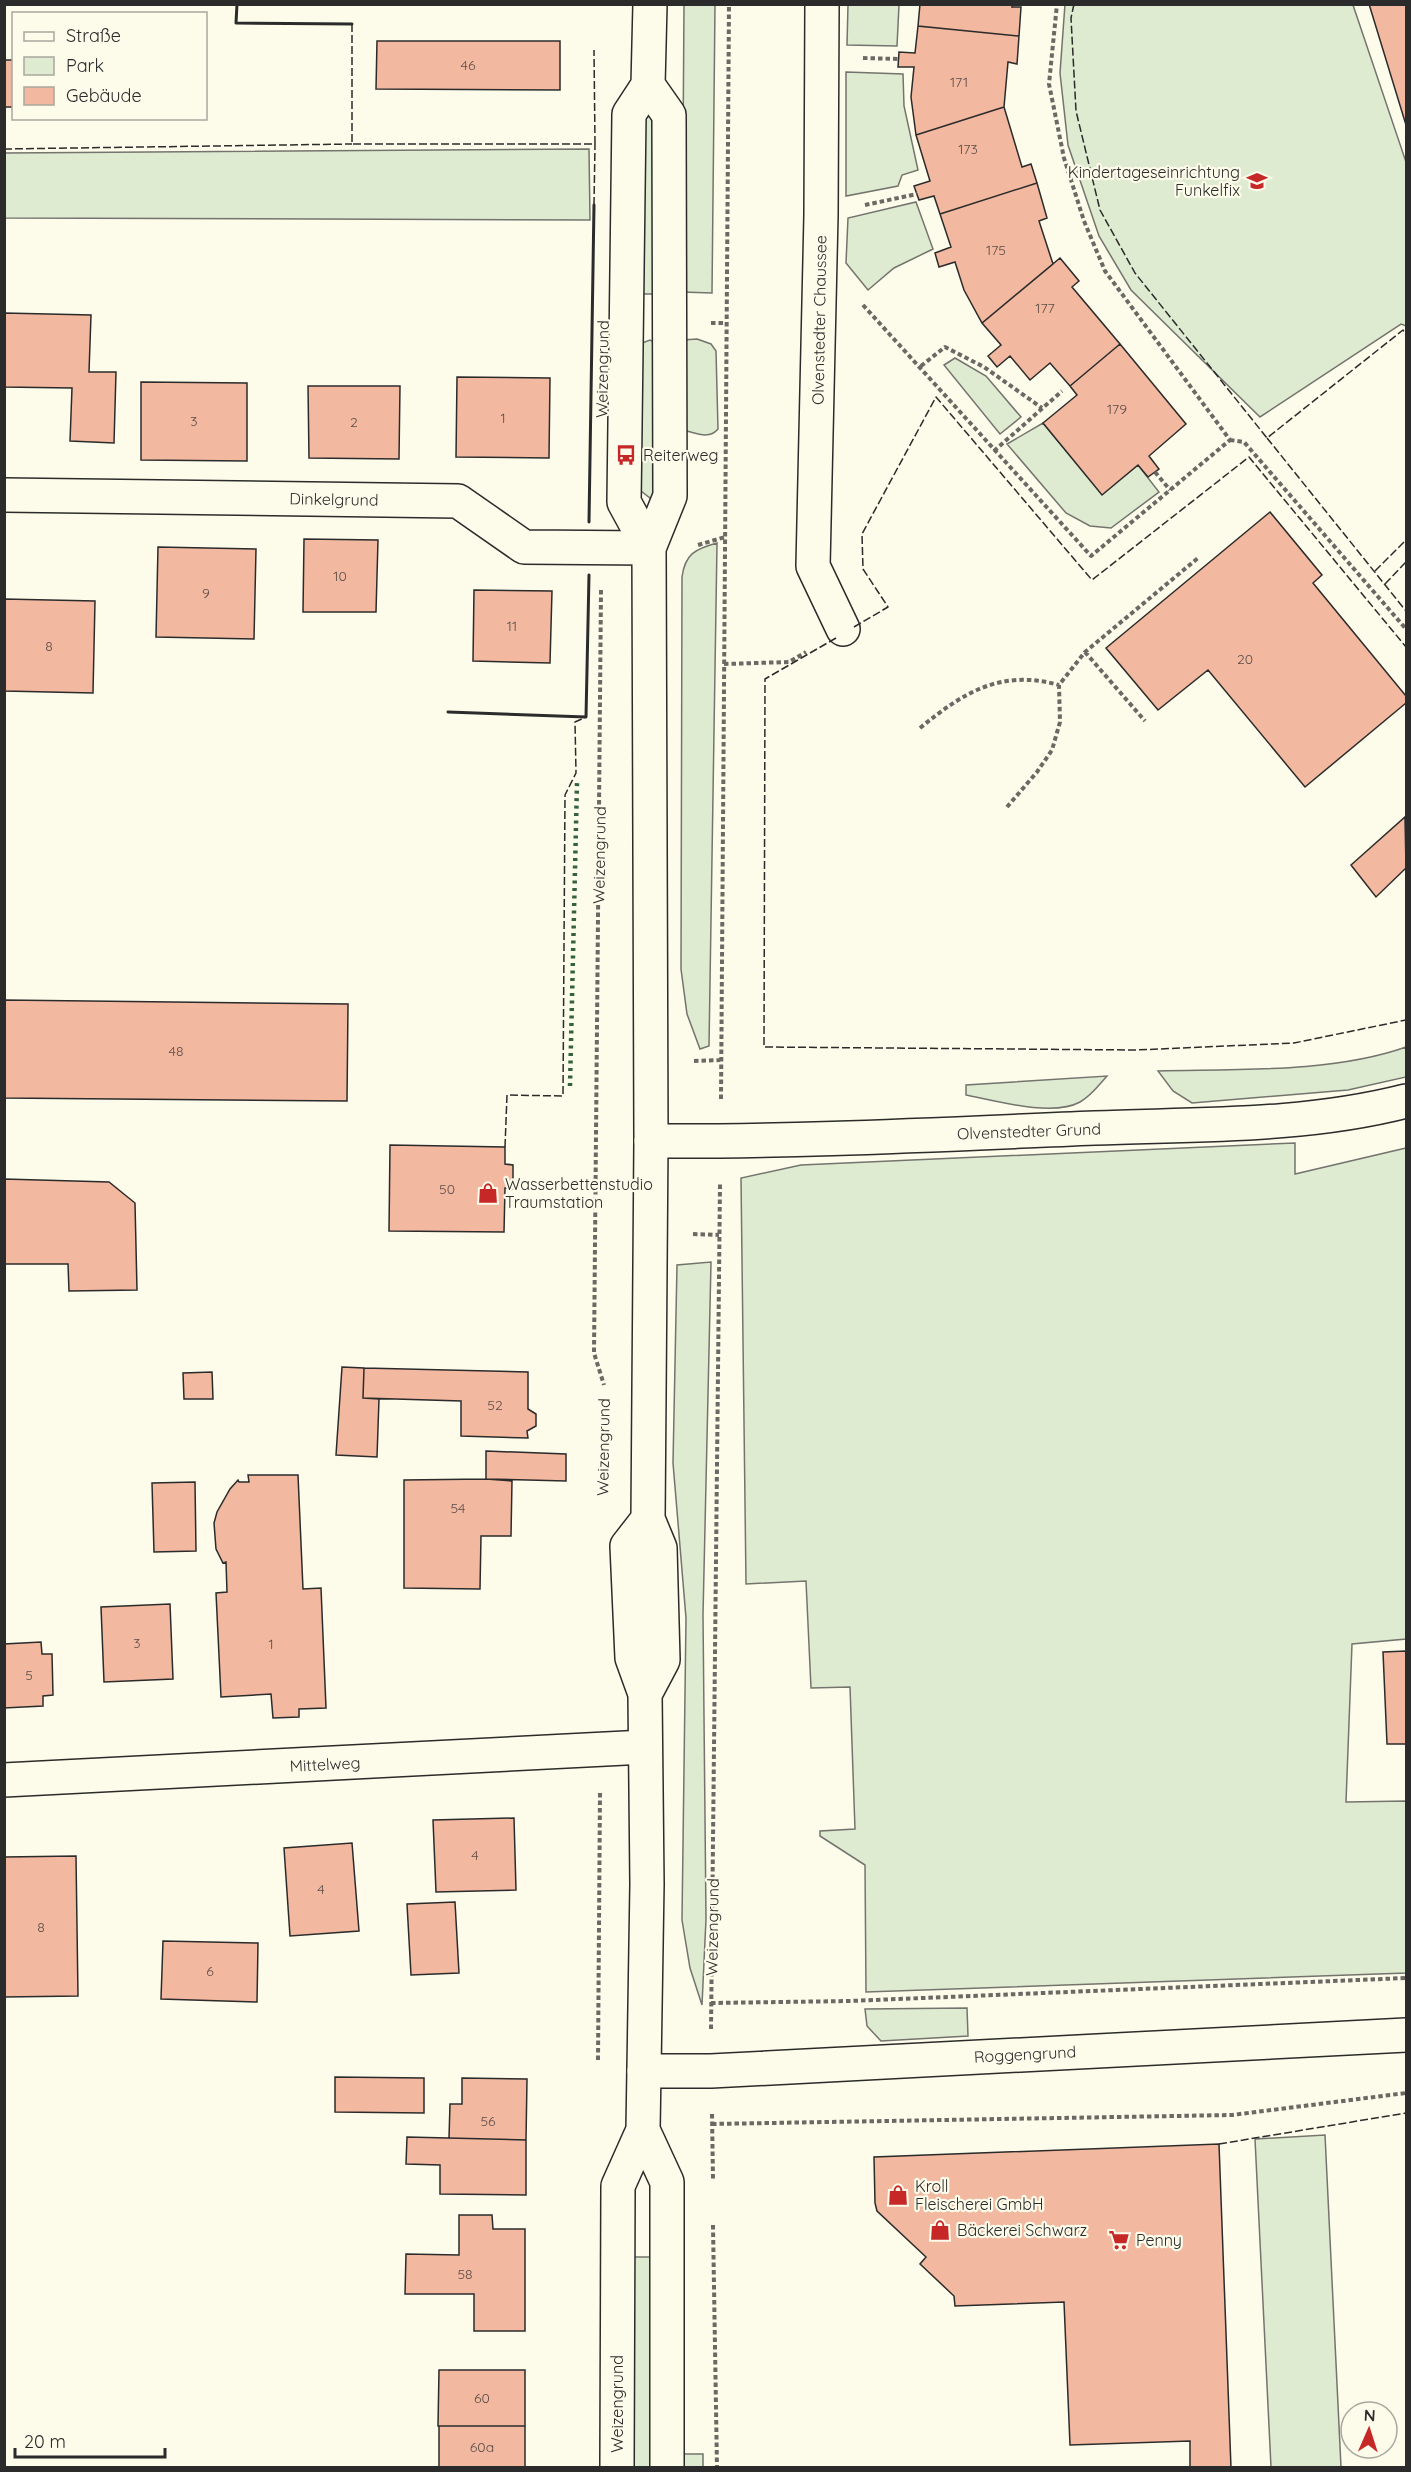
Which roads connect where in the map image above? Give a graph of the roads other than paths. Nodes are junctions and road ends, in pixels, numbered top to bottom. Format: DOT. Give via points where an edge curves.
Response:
graph roads {
  1 [pos="650,4"];
  2 [pos="822,4"];
  3 [pos="648,85"];
  4 [pos="4,495"];
  5 [pos="649,548"];
  6 [pos="843,629"];
  7 [pos="1407,1101"];
  8 [pos="651,1141"];
  9 [pos="645,1747"];
  10 [pos="4,1780"];
  11 [pos="1407,2035"];
  12 [pos="644,2071"];
  13 [pos="643,2130"];
  14 [pos="617,2468"];
  15 [pos="667,2468"];
  1 -- 3 [label="street"];
  2 -- 6 [label="street, Olvenstedter Chaussee" via="813,566"];
  3 -- 5 [label="street, Weizengrund" via="669,115 670,484 670,496"];
  3 -- 5 [label="street, Weizengrund" via="629,114 624,502"];
  4 -- 5 [label="street, Dinkelgrund" via="458,501 524,547"];
  5 -- 8 [label="street, Weizengrund"];
  7 -- 8 [label="street, Olvenstedter Grund" via="1265,1124 755,1142"];
  8 -- 9 [label="street, Weizengrund" via="648,1519 627,1546 632,1658 645,1694"];
  9 -- 10 [label="street, Mittelweg"];
  9 -- 12 [label="street, Weizengrund"];
  11 -- 12 [label="street, Roggengrund" via="711,2071"];
  12 -- 13 [label="street, Weizengrund"];
  13 -- 14 [label="street, Weizengrund" via="618,2186"];
  13 -- 15 [label="street, Weizengrund" via="667,2181"];
}
